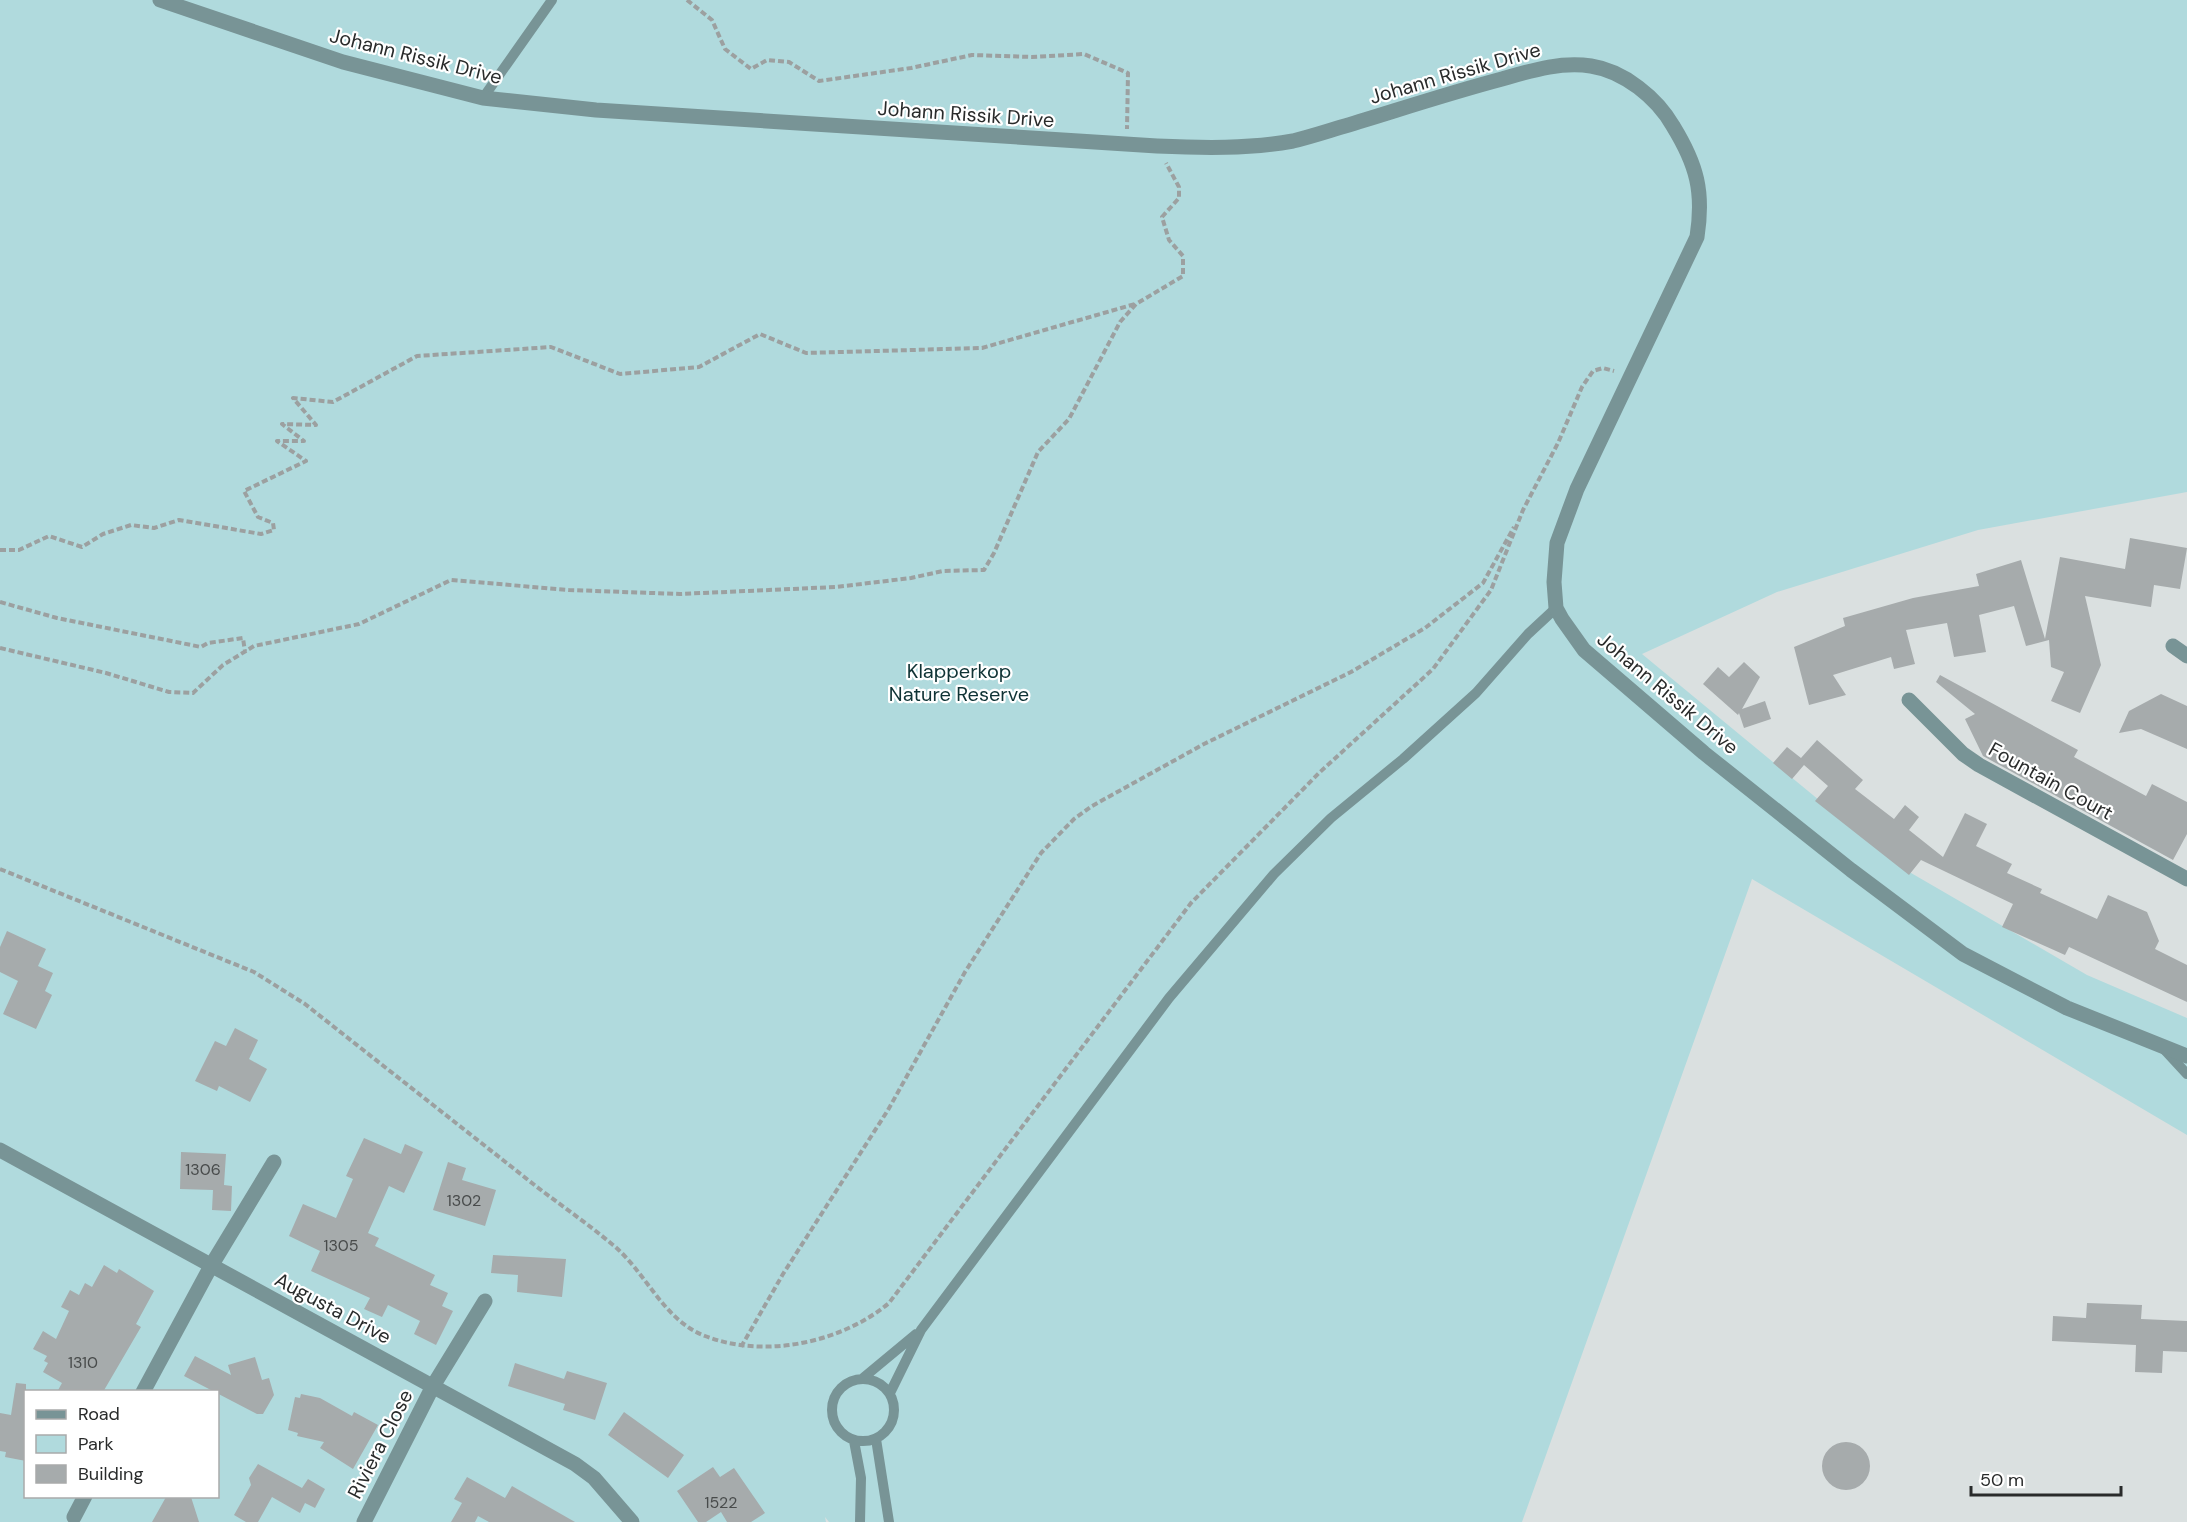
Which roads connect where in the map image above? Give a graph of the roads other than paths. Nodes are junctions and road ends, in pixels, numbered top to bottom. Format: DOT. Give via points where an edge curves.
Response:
graph roads {
  1 [pos="160,0"];
  2 [pos="552,0"];
  3 [pos="483,98"];
  4 [pos="1556,608"];
  5 [pos="2173,646"];
  6 [pos="2187,656"];
  7 [pos="1909,700"];
  8 [pos="2187,879"];
  9 [pos="2159,1045"];
  10 [pos="2187,1056"];
  11 [pos="2187,1074"];
  12 [pos="0,1150"];
  13 [pos="274,1162"];
  14 [pos="211,1266"];
  15 [pos="485,1301"];
  16 [pos="921,1330"];
  17 [pos="863,1378"];
  18 [pos="433,1386"];
  19 [pos="143,1390"];
  20 [pos="890,1393"];
  21 [pos="876,1439"];
  22 [pos="854,1441"];
  23 [pos="85,1498"];
  24 [pos="75,1517"];
  25 [pos="363,1522"];
  26 [pos="632,1522"];
  27 [pos="860,1522"];
  28 [pos="889,1522"];
  1 -- 3 [label="street, Johann Rissik Drive" via="342,62"];
  2 -- 3 [label="lane"];
  3 -- 4 [label="street, Johann Rissik Drive" via="619,112 1209,149 1293,141 1548,66 1591,66 1621,76 1643,91 1668,117 1690,152 1700,186 1701,211 1697,237 1577,489 1557,543"];
  4 -- 9 [label="street, Johann Rissik Drive" via="1572,635 1592,657 1704,753 1963,954 2067,1008"];
  4 -- 16 [label="lane" via="1476,693 1331,818 1274,874 1169,998"];
  5 -- 6 [label="street"];
  7 -- 8 [label="street, Fountain Court" via="1979,765"];
  9 -- 10 [label="street, Johann Rissik Drive"];
  9 -- 11 [label="lane"];
  12 -- 14 [label="street, Augusta Drive"];
  13 -- 14 [label="street"];
  14 -- 18 [label="street, Augusta Drive"];
  14 -- 19 [label="street"];
  15 -- 18 [label="street, Riviera Close"];
  16 -- 17 [label="lane"];
  16 -- 20 [label="lane"];
  17 -- 20 [label="lane" via="882,1384"];
  17 -- 22 [label="lane" via="843,1386 832,1405 836,1426"];
  18 -- 25 [label="street, Riviera Close"];
  18 -- 26 [label="street, Augusta Drive" via="575,1464 594,1478"];
  20 -- 21 [label="lane" via="895,1413 885,1433"];
  21 -- 22 [label="lane"];
  21 -- 28 [label="lane"];
  22 -- 27 [label="lane" via="861,1478"];
  23 -- 24 [label="street"];
}
